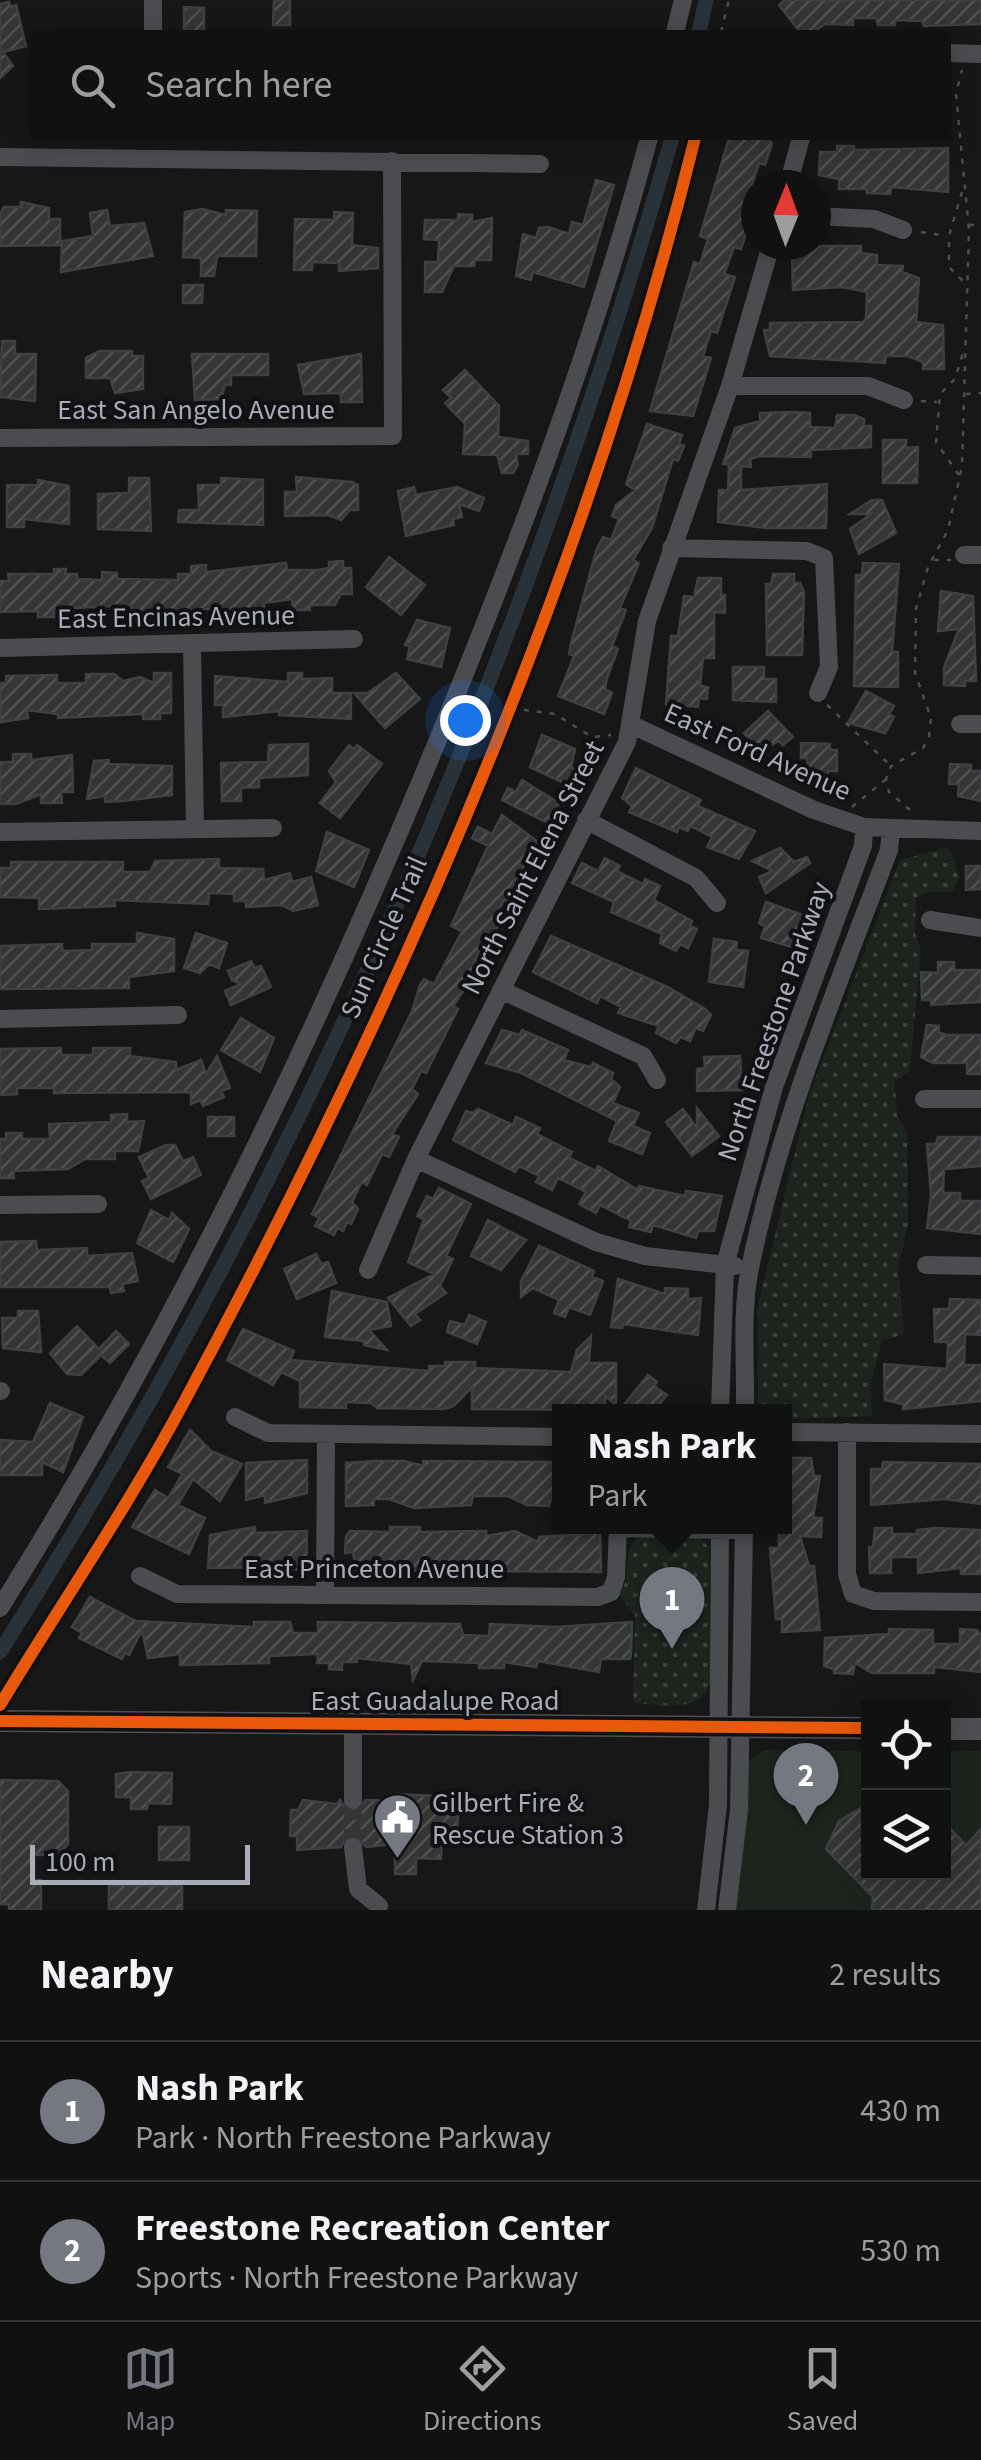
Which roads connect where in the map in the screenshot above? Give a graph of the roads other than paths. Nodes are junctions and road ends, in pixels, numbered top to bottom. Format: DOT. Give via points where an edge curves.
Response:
graph roads {
  1 [pos="154,0"];
  2 [pos="682,0"];
  3 [pos="153,30"];
  4 [pos="675,30"];
  5 [pos="151,140"];
  6 [pos="648,140"];
  7 [pos="801,140"];
  8 [pos="0,156"];
  9 [pos="151,158"];
  10 [pos="392,161"];
  11 [pos="540,164"];
  12 [pos="792,170"];
  13 [pos="831,217"];
  14 [pos="904,230"];
  15 [pos="767,260"];
  16 [pos="730,386"];
  17 [pos="904,400"];
  18 [pos="0,438"];
  19 [pos="671,548"];
  20 [pos="354,639"];
  21 [pos="192,644"];
  22 [pos="0,648"];
  23 [pos="818,693"];
  24 [pos="960,724"];
  25 [pos="981,724"];
  26 [pos="630,733"];
  27 [pos="586,820"];
  28 [pos="856,824"];
  29 [pos="273,828"];
  30 [pos="195,829"];
  31 [pos="890,830"];
  32 [pos="981,830"];
  33 [pos="0,832"];
  34 [pos="717,903"];
  35 [pos="930,920"];
  36 [pos="981,928"];
  37 [pos="501,990"];
  38 [pos="178,1016"];
  39 [pos="0,1019"];
  40 [pos="658,1080"];
  41 [pos="924,1098"];
  42 [pos="981,1099"];
  43 [pos="416,1159"];
  44 [pos="98,1204"];
  45 [pos="0,1205"];
  46 [pos="724,1264"];
  47 [pos="926,1265"];
  48 [pos="981,1266"];
  49 [pos="751,1268"];
  50 [pos="368,1270"];
  51 [pos="720,1404"];
  52 [pos="745,1404"];
  53 [pos="235,1417"];
  54 [pos="792,1432"];
  55 [pos="848,1432"];
  56 [pos="981,1434"];
  57 [pos="326,1435"];
  58 [pos="552,1437"];
  59 [pos="618,1534"];
  60 [pos="720,1534"];
  61 [pos="744,1534"];
  62 [pos="140,1576"];
  63 [pos="325,1595"];
  64 [pos="981,1602"];
  65 [pos="0,1608"];
  66 [pos="0,1721"];
  67 [pos="353,1725"];
  68 [pos="730,1728"];
  69 [pos="861,1728"];
  70 [pos="951,1729"];
  71 [pos="981,1730"];
  72 [pos="353,1800"];
  73 [pos="352,1847"];
  74 [pos="379,1906"];
  75 [pos="706,1910"];
  76 [pos="727,1910"];
  1 -- 3 [label="street"];
  2 -- 4 [label="street"];
  5 -- 9 [label="street"];
  6 -- 65 [label="street" via="528,516 338,978 148,1359"];
  7 -- 12 [label="street"];
  8 -- 9 [label="street"];
  9 -- 10 [label="street"];
  10 -- 11 [label="street"];
  10 -- 18 [label="street, East San Angelo Avenue" via="393,436"];
  13 -- 14 [label="street"];
  15 -- 16 [label="street, North Saint Elena Street"];
  16 -- 17 [label="street" via="868,386"];
  16 -- 19 [label="street, North Saint Elena Street"];
  19 -- 23 [label="street" via="808,551 824,558 829,668"];
  19 -- 26 [label="street, North Saint Elena Street" via="647,622"];
  20 -- 21 [label="street, East Encinas Avenue"];
  21 -- 22 [label="street, East Encinas Avenue"];
  21 -- 30 [label="street"];
  24 -- 25 [label="street"];
  26 -- 27 [label="street, North Saint Elena Street"];
  26 -- 28 [label="street, East Ford Avenue"];
  27 -- 34 [label="street" via="696,878"];
  27 -- 37 [label="street, North Saint Elena Street"];
  28 -- 31 [label="street, East Ford Avenue"];
  28 -- 46 [label="street, North Freestone Parkway" via="863,846 774,1087"];
  29 -- 30 [label="street"];
  30 -- 33 [label="street"];
  31 -- 32 [label="street, East Ford Avenue"];
  31 -- 49 [label="street, North Freestone Parkway" via="889,850 803,1078"];
  35 -- 36 [label="street"];
  37 -- 40 [label="street" via="643,1056"];
  37 -- 43 [label="street, North Saint Elena Street"];
  38 -- 39 [label="street"];
  41 -- 42 [label="street"];
  43 -- 46 [label="street" via="596,1242 645,1256"];
  43 -- 50 [label="street, North Saint Elena Street"];
  44 -- 45 [label="street"];
  46 -- 49 [label="street"];
  46 -- 51 [label="street, North Freestone Parkway"];
  47 -- 48 [label="street"];
  49 -- 52 [label="street, North Freestone Parkway"];
  53 -- 57 [label="street" via="268,1433"];
  54 -- 55 [label="street"];
  55 -- 56 [label="street"];
  55 -- 64 [label="street" via="846,1574 854,1594 874,1601"];
  57 -- 58 [label="street"];
  57 -- 63 [label="street"];
  59 -- 63 [label="street, East Princeton Avenue" via="612,1592 598,1596"];
  60 -- 68 [label="street"];
  61 -- 68 [label="street"];
  62 -- 63 [label="street, East Princeton Avenue" via="177,1594"];
  66 -- 67 [label="main road, East Guadalupe Road"];
  67 -- 68 [label="main road, East Guadalupe Road"];
  67 -- 72 [label="street"];
  68 -- 69 [label="main road, East Guadalupe Road"];
  68 -- 75 [label="street"];
  68 -- 76 [label="street" via="738,1822"];
  70 -- 71 [label="main road"];
  73 -- 74 [label="street" via="358,1888"];
}
